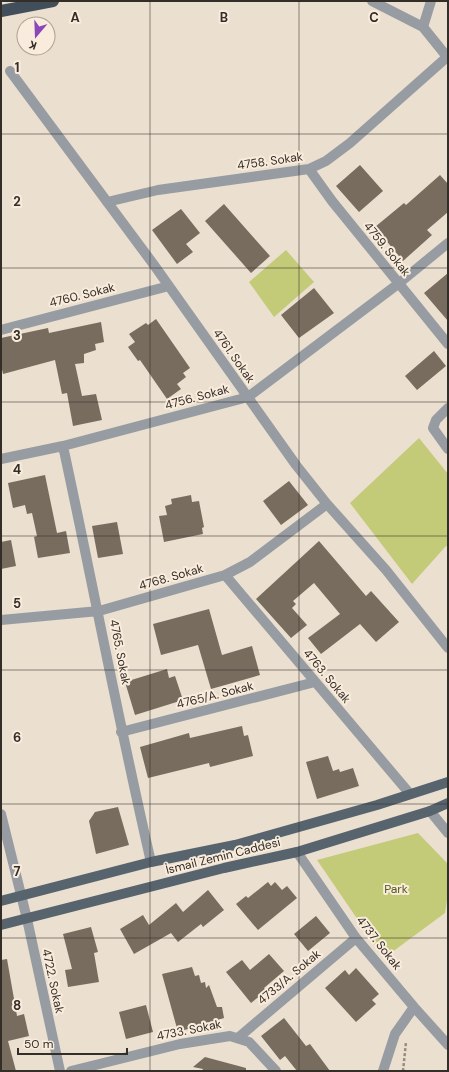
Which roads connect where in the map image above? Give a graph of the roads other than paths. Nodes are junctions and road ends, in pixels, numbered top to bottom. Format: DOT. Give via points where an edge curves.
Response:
graph roads {
  1 [pos="52,1"];
  2 [pos="372,1"];
  3 [pos="431,1"];
  4 [pos="1,11"];
  5 [pos="423,27"];
  6 [pos="448,57"];
  7 [pos="10,71"];
  8 [pos="309,169"];
  9 [pos="107,202"];
  10 [pos="448,243"];
  11 [pos="398,284"];
  12 [pos="169,286"];
  13 [pos="1,330"];
  14 [pos="448,344"];
  15 [pos="248,398"];
  16 [pos="448,408"];
  17 [pos="63,446"];
  18 [pos="448,449"];
  19 [pos="1,459"];
  20 [pos="327,504"];
  21 [pos="225,575"];
  22 [pos="99,611"];
  23 [pos="1,620"];
  24 [pos="448,648"];
  25 [pos="315,682"];
  26 [pos="121,732"];
  27 [pos="448,782"];
  28 [pos="410,794"];
  29 [pos="448,803"];
  30 [pos="430,811"];
  31 [pos="1,814"];
  32 [pos="448,833"];
  33 [pos="296,852"];
  34 [pos="151,862"];
  35 [pos="21,896"];
  36 [pos="1,900"];
  37 [pos="27,919"];
  38 [pos="1,925"];
  39 [pos="356,938"];
  40 [pos="414,1007"];
  41 [pos="239,1037"];
  42 [pos="448,1044"];
  43 [pos="60,1071"];
  44 [pos="71,1071"];
  45 [pos="276,1071"];
  46 [pos="383,1071"];
  1 -- 4 [label="highway"];
  2 -- 5 [label="street"];
  3 -- 5 [label="street"];
  5 -- 6 [label="street"];
  6 -- 8 [label="street, 4758. Sokak" via="350,143 326,161"];
  7 -- 9 [label="street, 4761. Sokak"];
  8 -- 9 [label="street, 4758. Sokak" via="158,190"];
  8 -- 11 [label="street, 4759. Sokak"];
  9 -- 12 [label="street, 4761. Sokak"];
  10 -- 11 [label="street, 4756. Sokak"];
  11 -- 14 [label="street, 4759. Sokak"];
  11 -- 15 [label="street, 4756. Sokak"];
  12 -- 13 [label="street, 4760. Sokak"];
  12 -- 15 [label="street, 4761. Sokak"];
  15 -- 17 [label="street, 4756. Sokak"];
  15 -- 20 [label="street, 4761. Sokak"];
  16 -- 18 [label="street" via="436,420 433,428"];
  17 -- 19 [label="street, 4756. Sokak"];
  17 -- 22 [label="street, 4765. Sokak"];
  20 -- 21 [label="street, 4768. Sokak" via="250,562"];
  20 -- 24 [label="street, 4761. Sokak" via="386,570"];
  21 -- 22 [label="street, 4768. Sokak"];
  21 -- 25 [label="street, 4763. Sokak"];
  22 -- 23 [label="street, 4768. Sokak"];
  22 -- 26 [label="street, 4765. Sokak"];
  25 -- 26 [label="street, 4765/A. Sokak"];
  25 -- 28 [label="street, 4763. Sokak"];
  26 -- 34 [label="street, 4765. Sokak"];
  27 -- 28 [label="main road, İsmail Zemin Caddesi"];
  28 -- 34 [label="main road, İsmail Zemin Caddesi" via="235,844"];
  29 -- 30 [label="main road, İsmail Zemin Caddesi"];
  30 -- 32 [label="street"];
  30 -- 33 [label="main road, İsmail Zemin Caddesi"];
  31 -- 35 [label="street, 4722. Sokak"];
  33 -- 37 [label="main road, İsmail Zemin Caddesi"];
  33 -- 39 [label="street, 4737. Sokak"];
  34 -- 35 [label="main road, İsmail Zemin Caddesi"];
  35 -- 36 [label="main road, İsmail Zemin Caddesi"];
  35 -- 37 [label="street, 4722. Sokak"];
  37 -- 38 [label="main road, İsmail Zemin Caddesi"];
  37 -- 43 [label="street, 4722. Sokak"];
  39 -- 40 [label="street, 4737. Sokak"];
  39 -- 41 [label="street, 4733/A. Sokak"];
  40 -- 42 [label="street, 4737. Sokak"];
  40 -- 46 [label="street" via="395,1034"];
  41 -- 44 [label="street, 4733. Sokak" via="230,1036 180,1044"];
  41 -- 45 [label="street, 4733. Sokak" via="249,1042"];
}
